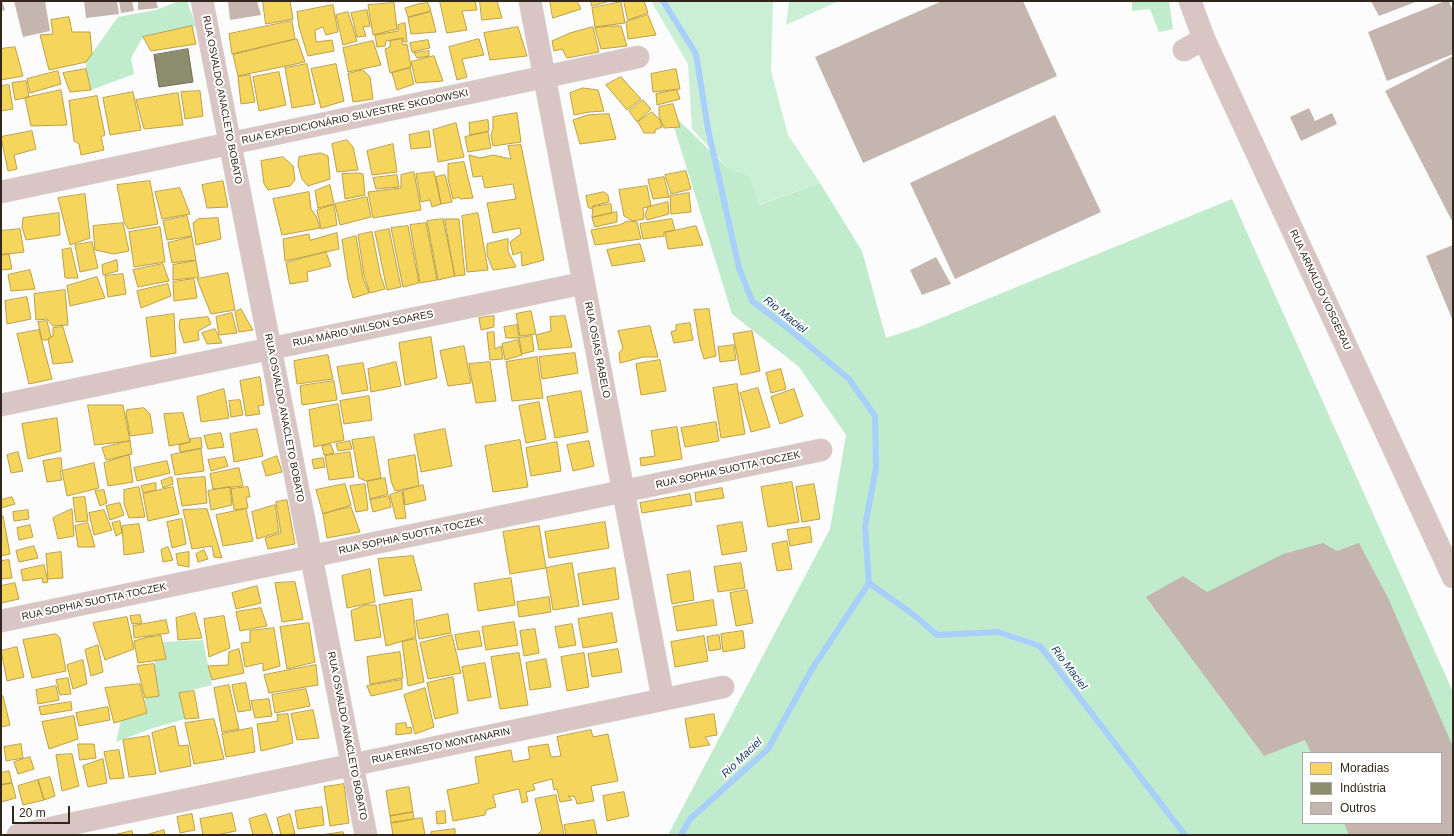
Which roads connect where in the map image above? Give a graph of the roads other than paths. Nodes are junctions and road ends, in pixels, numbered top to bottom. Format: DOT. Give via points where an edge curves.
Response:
graph roads {
  1 [pos="202,1"];
  2 [pos="530,1"];
  3 [pos="1190,1"];
  4 [pos="1204,40"];
  5 [pos="1184,50"];
  6 [pos="638,57"];
  7 [pos="545,77"];
  8 [pos="230,143"];
  9 [pos="1,192"];
  10 [pos="584,283"];
  11 [pos="270,349"];
  12 [pos="1,405"];
  13 [pos="821,450"];
  14 [pos="624,492"];
  15 [pos="312,557"];
  16 [pos="1453,577"];
  17 [pos="1,621"];
  18 [pos="723,687"];
  19 [pos="663,700"];
  20 [pos="352,765"];
  21 [pos="18,835"];
  22 [pos="366,835"];
  1 -- 8 [label="street, RUA OSVALDO ANACLETO BOBATO"];
  2 -- 7 [label="street, RUA OSIAS RABELO"];
  3 -- 4 [label="street, RUA ARNALDO VOSGERAU"];
  4 -- 5 [label="street"];
  4 -- 16 [label="street, RUA ARNALDO VOSGERAU"];
  6 -- 7 [label="street, RUA EXPEDICIONÁRIO SILVESTRE SKODOWSKI"];
  7 -- 8 [label="street, RUA EXPEDICIONÁRIO SILVESTRE SKODOWSKI"];
  7 -- 10 [label="street, RUA OSIAS RABELO"];
  8 -- 9 [label="street, RUA EXPEDICIONÁRIO SILVESTRE SKODOWSKI"];
  8 -- 11 [label="street, RUA OSVALDO ANACLETO BOBATO"];
  10 -- 11 [label="street, RUA MÁRIO WILSON SOARES"];
  10 -- 14 [label="street, RUA OSIAS RABELO"];
  11 -- 12 [label="street, RUA MÁRIO WILSON SOARES"];
  11 -- 15 [label="street, RUA OSVALDO ANACLETO BOBATO"];
  13 -- 14 [label="street, RUA SOPHIA SUOTTA TOCZEK"];
  14 -- 15 [label="street, RUA SOPHIA SUOTTA TOCZEK"];
  14 -- 19 [label="street, RUA OSIAS RABELO"];
  15 -- 17 [label="street, RUA SOPHIA SUOTTA TOCZEK"];
  15 -- 20 [label="street, RUA OSVALDO ANACLETO BOBATO"];
  18 -- 19 [label="street, RUA ERNESTO MONTANARIN"];
  19 -- 20 [label="street, RUA ERNESTO MONTANARIN"];
  20 -- 21 [label="street, RUA ERNESTO MONTANARIN"];
  20 -- 22 [label="street, RUA OSVALDO ANACLETO BOBATO"];
}
